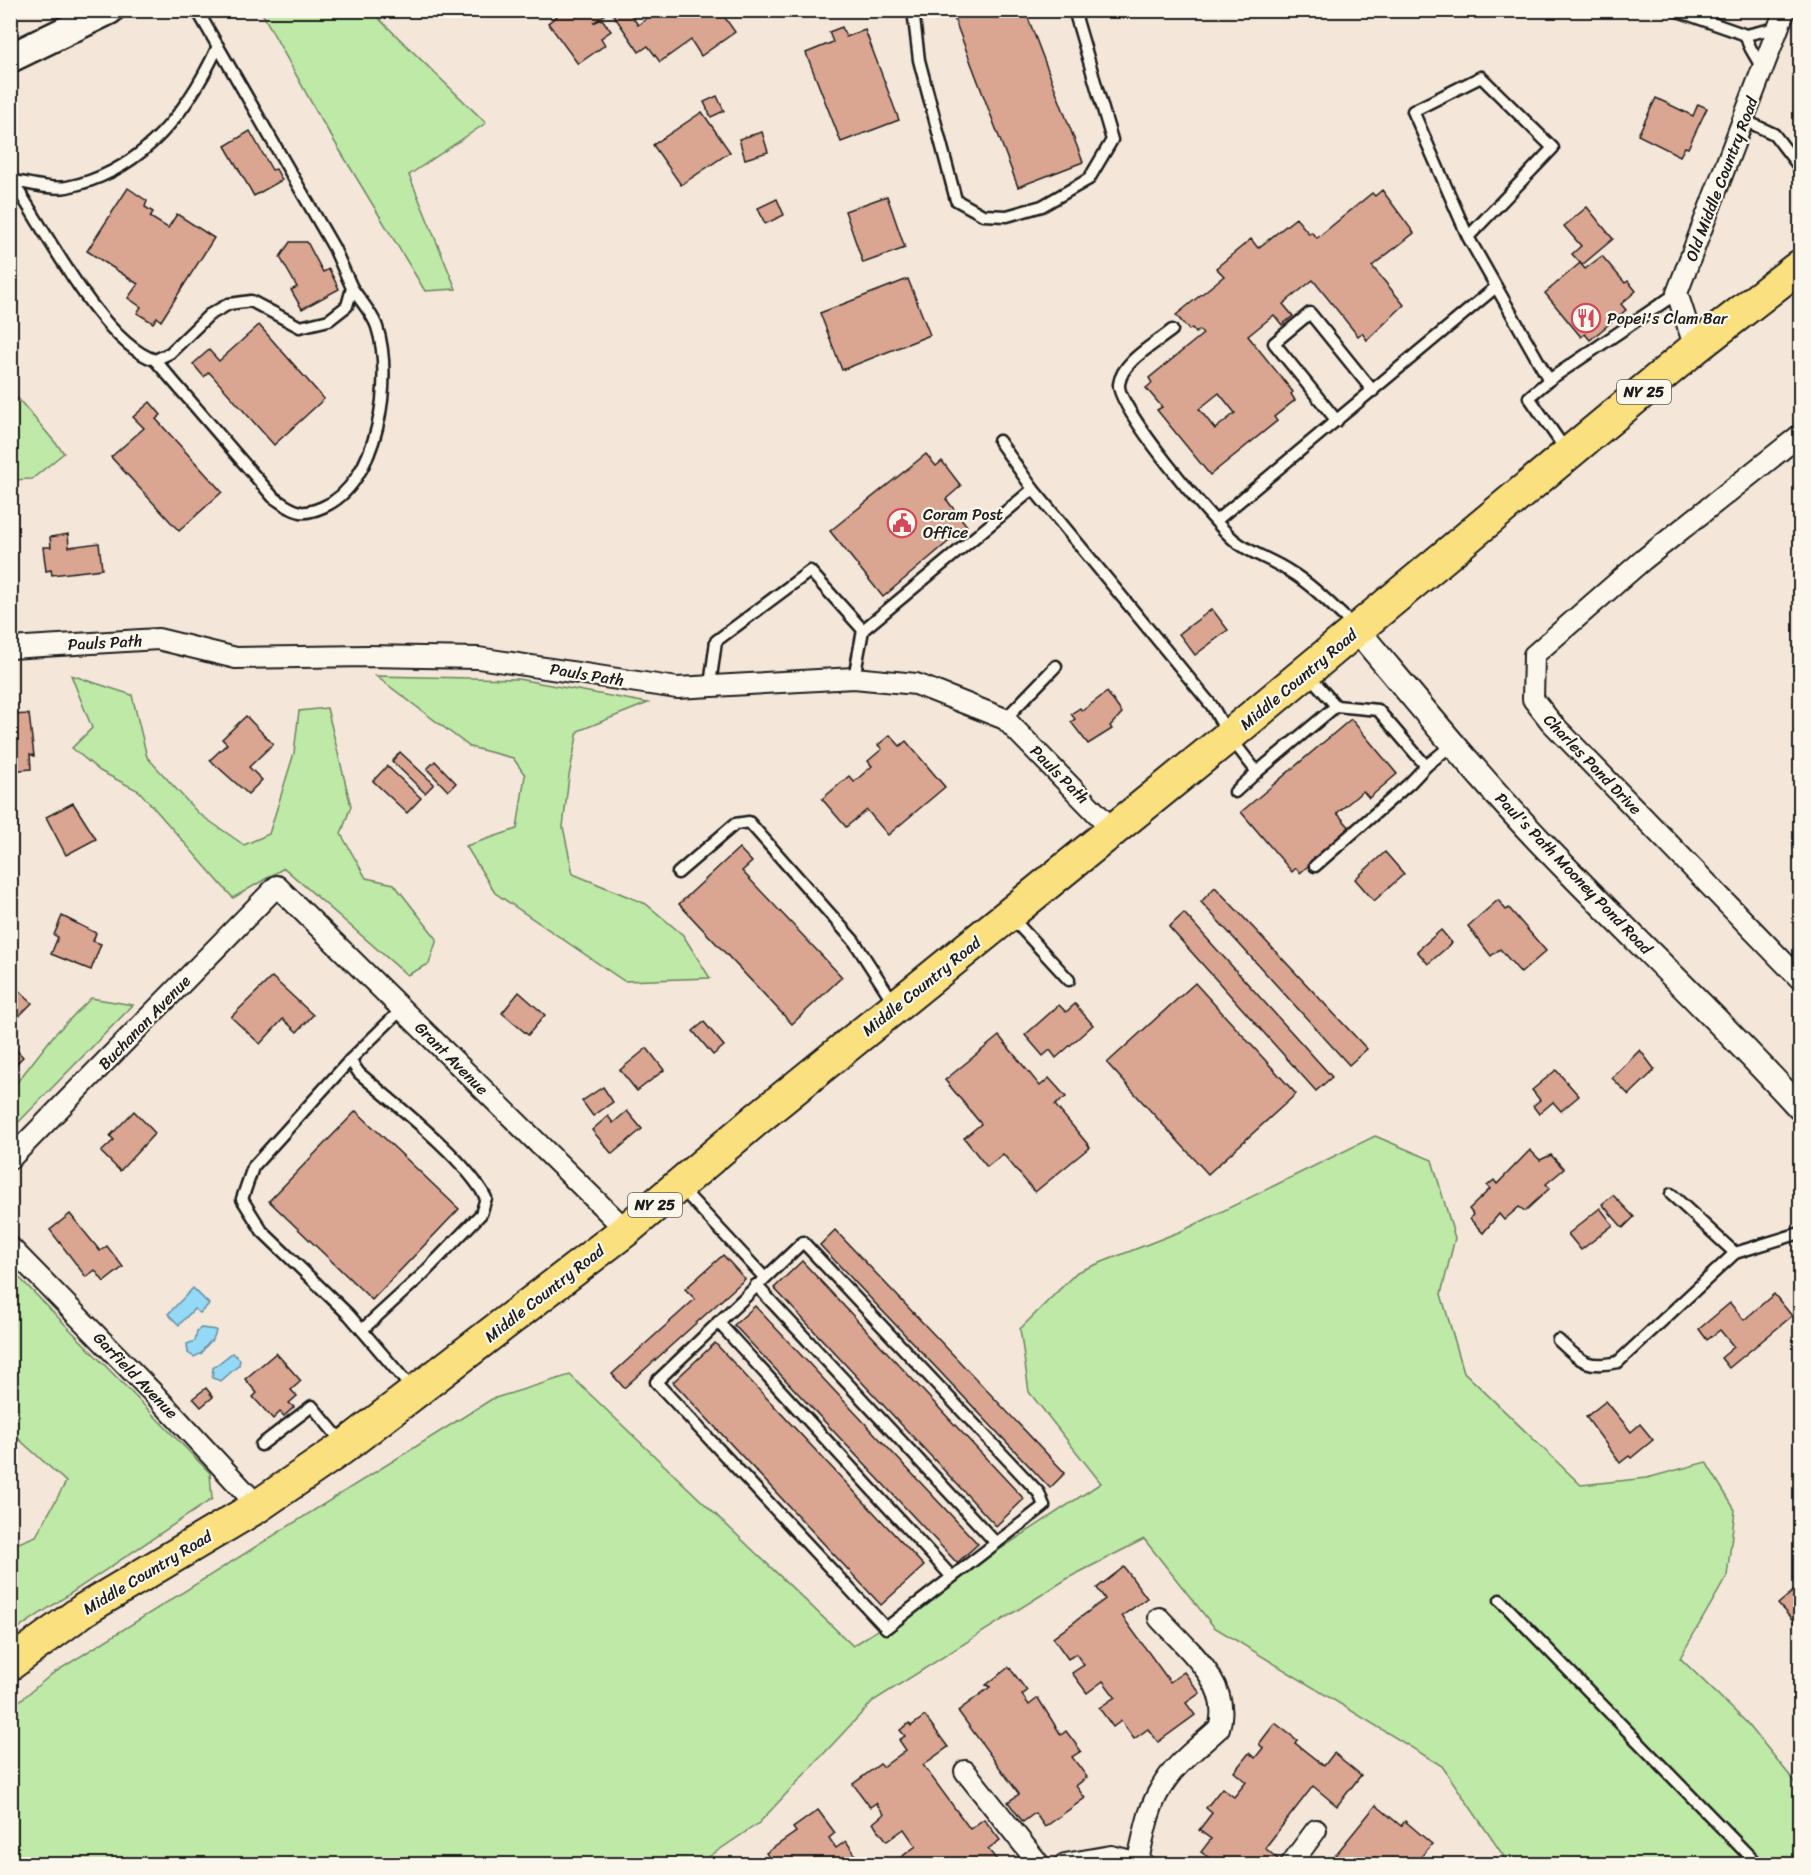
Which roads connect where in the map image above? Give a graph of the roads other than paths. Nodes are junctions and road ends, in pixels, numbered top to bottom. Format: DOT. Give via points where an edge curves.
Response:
graph roads {
  1 [pos="109,10"];
  2 [pos="197,10"];
  3 [pos="913,10"];
  4 [pos="1074,10"];
  5 [pos="1675,10"];
  6 [pos="1783,16"];
  7 [pos="1746,35"];
  8 [pos="218,46"];
  9 [pos="10,58"];
  10 [pos="1762,71"];
  11 [pos="1744,120"];
  12 [pos="1800,168"];
  13 [pos="12,180"];
  14 [pos="1468,237"];
  15 [pos="1800,266"];
  16 [pos="1496,287"];
  17 [pos="352,288"];
  18 [pos="1677,292"];
  19 [pos="1172,330"];
  20 [pos="1695,348"];
  21 [pos="155,360"];
  22 [pos="1549,380"];
  23 [pos="1373,391"];
  24 [pos="1337,421"];
  25 [pos="1800,435"];
  26 [pos="999,441"];
  27 [pos="1569,454"];
  28 [pos="1033,489"];
  29 [pos="1217,520"];
  30 [pos="863,630"];
  31 [pos="1357,630"];
  32 [pos="10,648"];
  33 [pos="1056,666"];
  34 [pos="1306,672"];
  35 [pos="854,678"];
  36 [pos="710,685"];
  37 [pos="1336,706"];
  38 [pos="1005,719"];
  39 [pos="1229,736"];
  40 [pos="1453,744"];
  41 [pos="1426,766"];
  42 [pos="1257,772"];
  43 [pos="1234,792"];
  44 [pos="1113,830"];
  45 [pos="1315,866"];
  46 [pos="678,873"];
  47 [pos="277,886"];
  48 [pos="1009,914"];
  49 [pos="1800,979"];
  50 [pos="1069,980"];
  51 [pos="896,1006"];
  52 [pos="402,1009"];
  53 [pos="350,1060"];
  54 [pos="1800,1108"];
  55 [pos="10,1159"];
  56 [pos="679,1185"];
  57 [pos="1671,1194"];
  58 [pos="626,1230"];
  59 [pos="1800,1233"];
  60 [pos="10,1247"];
  61 [pos="1735,1253"];
  62 [pos="760,1281"];
  63 [pos="718,1322"];
  64 [pos="362,1330"];
  65 [pos="1558,1340"];
  66 [pos="415,1393"];
  67 [pos="261,1445"];
  68 [pos="345,1446"];
  69 [pos="258,1506"];
  70 [pos="996,1544"];
  71 [pos="952,1577"];
  72 [pos="1500,1600"];
  73 [pos="1159,1618"];
  74 [pos="10,1664"];
  75 [pos="965,1771"];
  76 [pos="1316,1830"];
  77 [pos="1039,1864"];
  78 [pos="1065,1864"];
  79 [pos="1140,1864"];
  80 [pos="1292,1864"];
  81 [pos="1757,1864"];
  1 -- 9 [label="main road"];
  2 -- 8 [label="lane"];
  3 -- 4 [label="lane" via="919,60 956,200 983,215 1007,216 1042,206 1089,179 1112,140"];
  5 -- 7 [label="lane"];
  6 -- 7 [label="lane" via="1772,29"];
  6 -- 10 [label="street, Old Middle Country Road"];
  7 -- 10 [label="lane"];
  8 -- 13 [label="lane" via="191,99 143,152 116,172 65,188"];
  8 -- 17 [label="lane" via="334,248"];
  10 -- 11 [label="street, Old Middle Country Road"];
  11 -- 12 [label="lane" via="1774,134"];
  11 -- 18 [label="street, Old Middle Country Road"];
  13 -- 21 [label="lane" via="79,288 142,356"];
  14 -- 14 [label="lane" via="1413,111 1481,77 1553,148"];
  14 -- 16 [label="lane"];
  15 -- 20 [label="main road, Middle Country Road / NY 25"];
  16 -- 22 [label="lane"];
  16 -- 23 [label="lane"];
  17 -- 21 [label="lane" via="347,306 329,321 300,327 251,301 229,304 209,315 170,353"];
  17 -- 21 [label="lane" via="377,326 382,360 381,407 360,473 347,492 315,510 289,508 273,497"];
  18 -- 20 [label="street"];
  18 -- 22 [label="lane"];
  19 -- 29 [label="lane" via="1123,370 1119,386 1126,408 1145,436"];
  20 -- 27 [label="main road, Middle Country Road / NY 25"];
  22 -- 27 [label="lane" via="1529,397"];
  23 -- 24 [label="lane"];
  23 -- 24 [label="lane" via="1310,313 1301,320 1274,343"];
  24 -- 29 [label="lane"];
  25 -- 49 [label="street, Charles Pond Drive" via="1643,560 1534,655 1533,699"];
  26 -- 28 [label="lane"];
  27 -- 31 [label="main road, Middle Country Road / NY 25"];
  28 -- 30 [label="lane"];
  28 -- 39 [label="lane" via="1212,706"];
  29 -- 31 [label="lane" via="1233,539 1311,586"];
  30 -- 35 [label="lane"];
  30 -- 36 [label="lane" via="810,571 716,640"];
  31 -- 34 [label="main road, Middle Country Road / NY 25"];
  31 -- 40 [label="street, Paul's Path Mooney Pond Road"];
  32 -- 36 [label="street, Pauls Path" via="158,639 236,658 478,658 677,688"];
  33 -- 38 [label="lane"];
  34 -- 37 [label="lane"];
  34 -- 39 [label="main road, Middle Country Road / NY 25"];
  35 -- 36 [label="street, Pauls Path"];
  35 -- 38 [label="street, Pauls Path" via="916,684"];
  37 -- 41 [label="lane" via="1378,710"];
  37 -- 42 [label="lane"];
  38 -- 44 [label="street, Pauls Path"];
  39 -- 42 [label="lane"];
  39 -- 44 [label="main road, Middle Country Road / NY 25"];
  40 -- 41 [label="lane"];
  40 -- 54 [label="street, Paul's Path Mooney Pond Road" via="1552,855"];
  41 -- 45 [label="lane"];
  42 -- 43 [label="lane"];
  44 -- 48 [label="main road, Middle Country Road / NY 25"];
  46 -- 51 [label="lane" via="735,824 749,822 854,941"];
  47 -- 52 [label="street, Grant Avenue"];
  47 -- 55 [label="street, Buchanan Avenue"];
  48 -- 50 [label="lane"];
  48 -- 51 [label="main road, Middle Country Road / NY 25"];
  51 -- 56 [label="main road, Middle Country Road / NY 25"];
  52 -- 53 [label="lane"];
  52 -- 58 [label="street, Grant Avenue"];
  53 -- 64 [label="lane" via="254,1167 242,1199 262,1231"];
  53 -- 64 [label="lane" via="359,1073 453,1158 486,1198 482,1214"];
  56 -- 58 [label="main road, Middle Country Road / NY 25"];
  56 -- 62 [label="lane"];
  57 -- 61 [label="lane"];
  58 -- 66 [label="main road, Middle Country Road / NY 25"];
  59 -- 61 [label="lane"];
  60 -- 69 [label="street, Garfield Avenue"];
  61 -- 65 [label="lane" via="1618,1362 1589,1364"];
  62 -- 63 [label="lane"];
  62 -- 70 [label="lane"];
  62 -- 70 [label="lane" via="803,1242 1039,1492 1044,1506"];
  63 -- 71 [label="lane"];
  63 -- 71 [label="lane" via="656,1382 886,1628"];
  64 -- 66 [label="lane"];
  66 -- 68 [label="main road, Middle Country Road / NY 25"];
  67 -- 68 [label="lane" via="312,1406"];
  68 -- 69 [label="main road, Middle Country Road / NY 25"];
  69 -- 74 [label="main road, Middle Country Road / NY 25" via="85,1608"];
  70 -- 71 [label="lane"];
  72 -- 81 [label="lane"];
  73 -- 79 [label="street" via="1219,1689 1222,1718 1219,1728 1181,1762 1161,1787 1152,1806"];
  75 -- 77 [label="street"];
  76 -- 80 [label="street"];
  78 -- 79 [label="street" via="1111,1856"];
}
